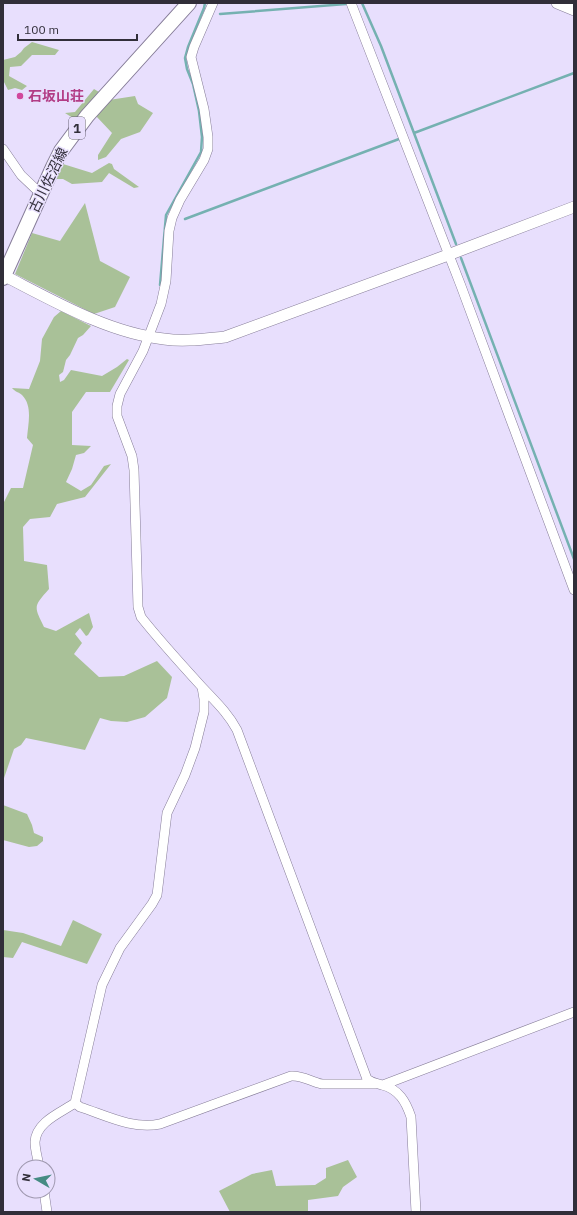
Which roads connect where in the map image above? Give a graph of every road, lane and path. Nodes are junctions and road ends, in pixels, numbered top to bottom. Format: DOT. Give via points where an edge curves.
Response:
graph roads {
  1 [pos="189,3"];
  2 [pos="213,3"];
  3 [pos="351,3"];
  4 [pos="557,3"];
  5 [pos="574,10"];
  6 [pos="3,149"];
  7 [pos="41,194"];
  8 [pos="574,207"];
  9 [pos="448,255"];
  10 [pos="3,276"];
  11 [pos="148,337"];
  12 [pos="574,590"];
  13 [pos="202,687"];
  14 [pos="574,1012"];
  15 [pos="379,1084"];
  16 [pos="75,1104"];
  17 [pos="38,1159"];
  18 [pos="45,1199"];
  19 [pos="47,1212"];
  20 [pos="416,1212"];
  1 -- 7 [label="main road, 古川佐沼線 / 1" via="73,134 52,167"];
  2 -- 11 [label="street" via="191,57 204,108 208,149 172,218 166,281 161,304"];
  3 -- 9 [label="street"];
  4 -- 5 [label="street"];
  6 -- 7 [label="street" via="22,175"];
  7 -- 10 [label="main road, 古川佐沼線 / 1"];
  8 -- 9 [label="street"];
  9 -- 11 [label="street" via="224,337 191,340"];
  9 -- 12 [label="street"];
  10 -- 11 [label="street" via="92,319"];
  11 -- 13 [label="street" via="120,394 117,406 117,416 132,456 134,470 138,607 140,617"];
  13 -- 15 [label="street" via="230,718 242,742 367,1079"];
  13 -- 16 [label="street" via="204,712 195,748 167,813 156,894 146,914 120,948 102,985"];
  14 -- 15 [label="street"];
  15 -- 16 [label="street" via="322,1084 303,1077 291,1076 152,1126 136,1125"];
  15 -- 20 [label="street" via="405,1100 411,1118"];
  16 -- 17 [label="street" via="39,1128 35,1142"];
  18 -- 19 [label="street"];
}
